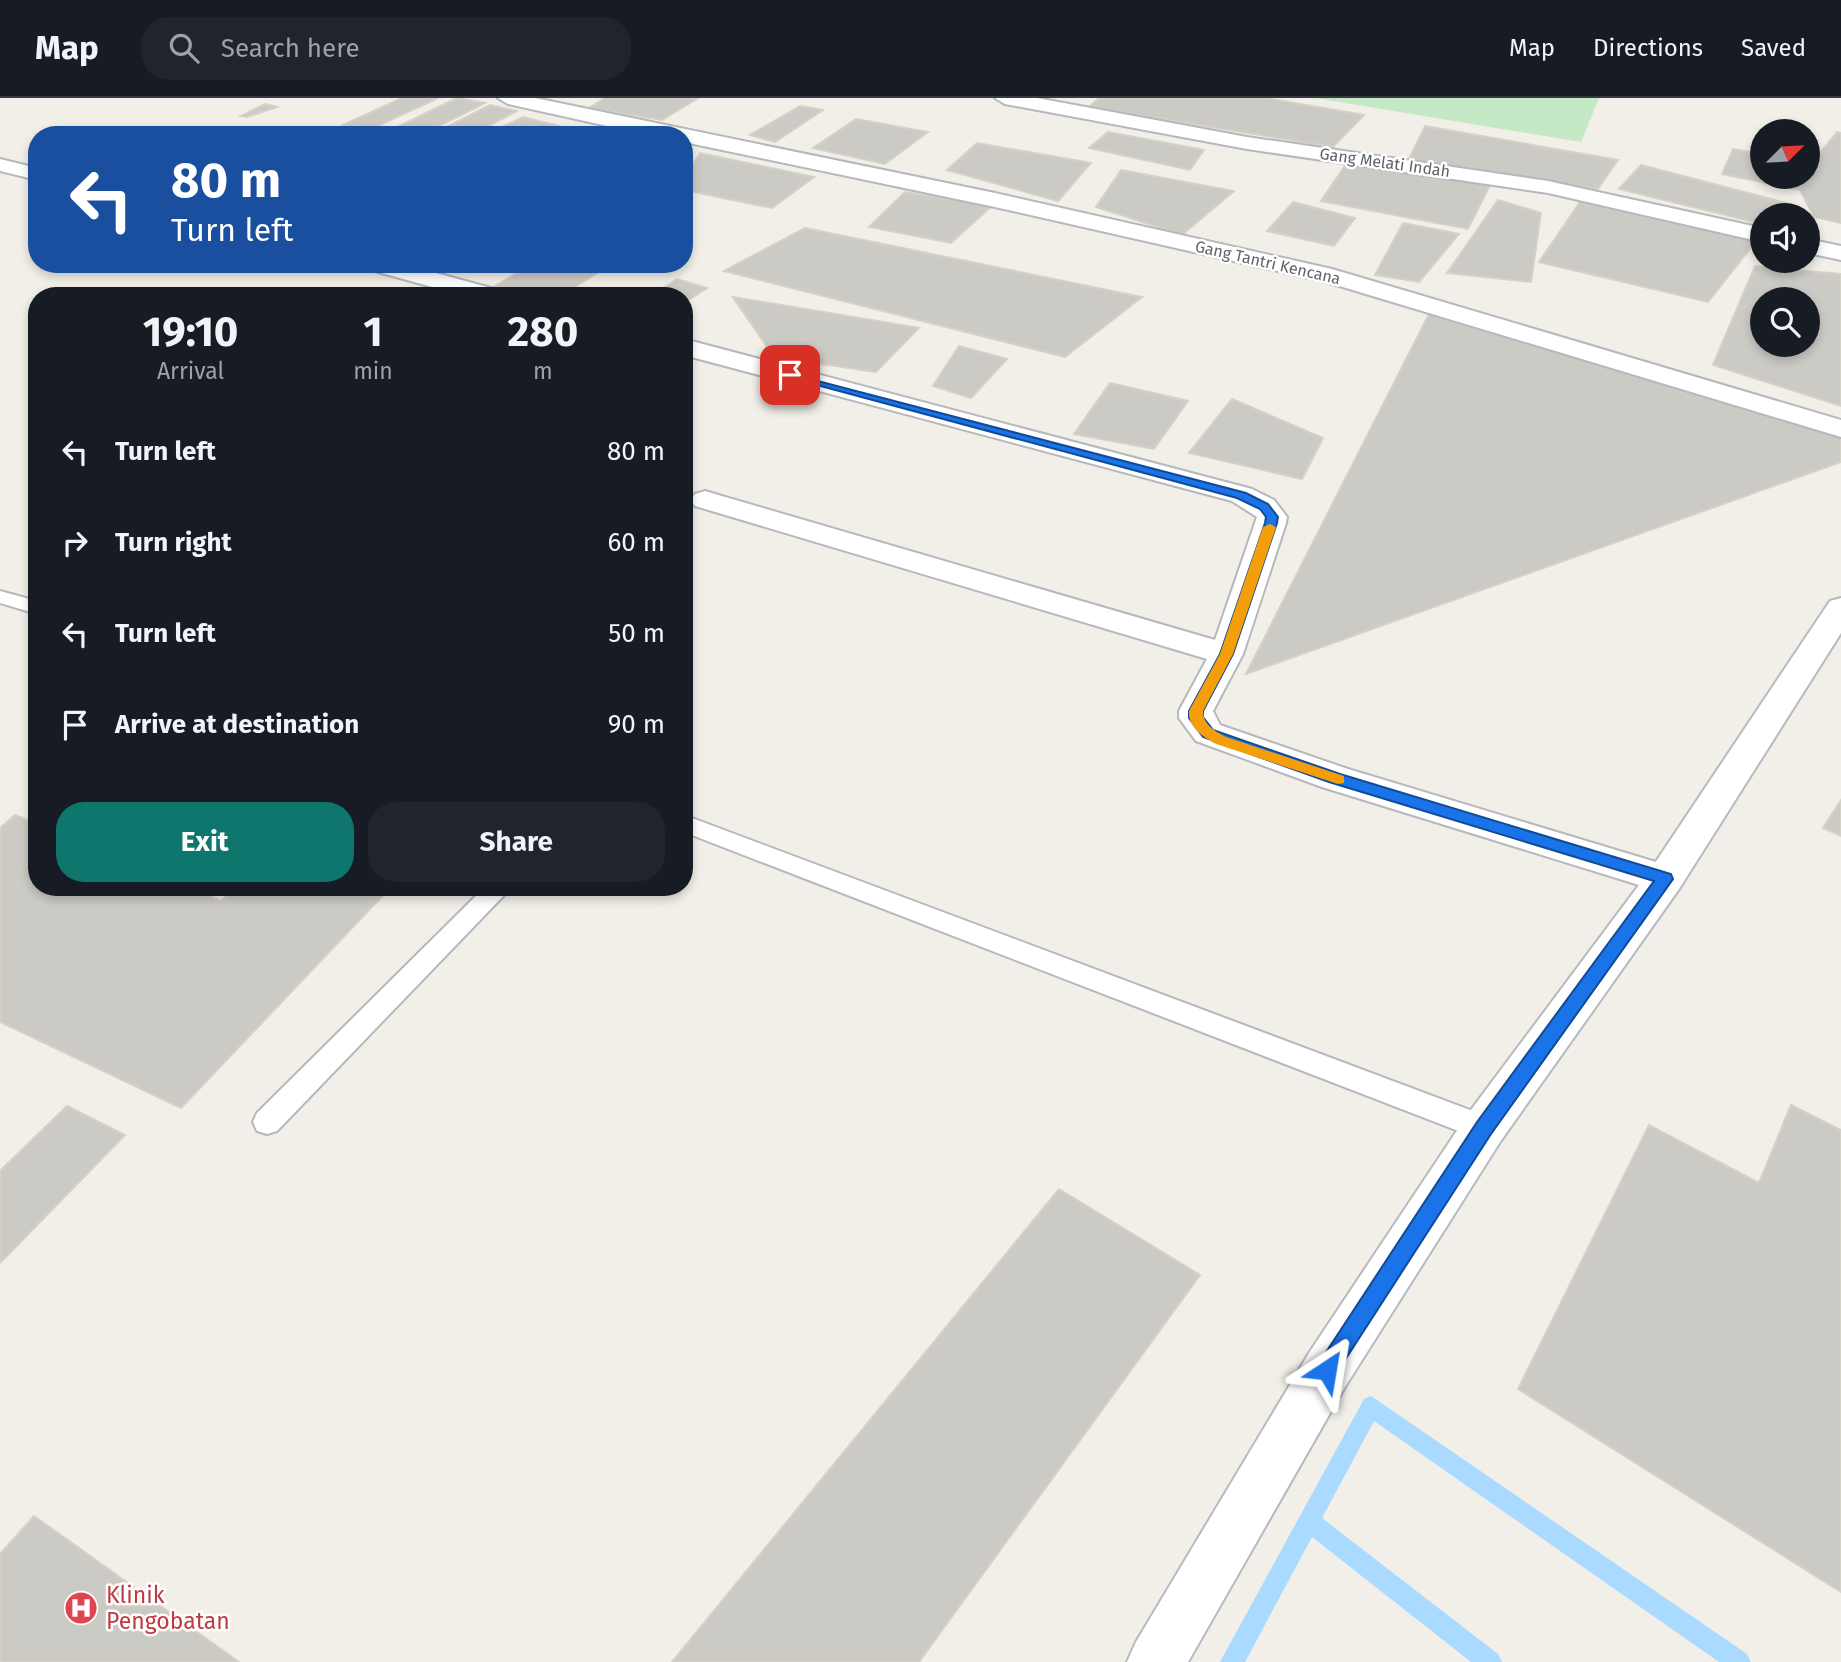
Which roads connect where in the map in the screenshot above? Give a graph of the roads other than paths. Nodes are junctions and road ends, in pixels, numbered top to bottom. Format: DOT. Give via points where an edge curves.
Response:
graph roads {
  1 [pos="508,98"];
  2 [pos="1005,98"];
  3 [pos="636,126"];
  4 [pos="693,138"];
  5 [pos="0,164"];
  6 [pos="28,172"];
  7 [pos="1750,232"];
  8 [pos="1820,249"];
  9 [pos="1841,253"];
  10 [pos="407,273"];
  11 [pos="460,287"];
  12 [pos="693,349"];
  13 [pos="1841,429"];
  14 [pos="705,499"];
  15 [pos="0,597"];
  16 [pos="28,605"];
  17 [pos="1841,608"];
  18 [pos="1226,654"];
  19 [pos="693,825"];
  20 [pos="1665,879"];
  21 [pos="491,896"];
  22 [pos="267,1122"];
  23 [pos="1484,1128"];
  24 [pos="1156,1662"];
  1 -- 3 [label="street"];
  2 -- 7 [label="street, Gang Melati Indah" via="1247,143 1548,187"];
  4 -- 13 [label="street, Gang Tantri Kencana" via="1332,276"];
  5 -- 6 [label="street"];
  8 -- 9 [label="street"];
  10 -- 11 [label="street"];
  12 -- 18 [label="street" via="1228,491 1264,506 1271,523"];
  14 -- 18 [label="street"];
  15 -- 16 [label="lane"];
  17 -- 20 [label="street"];
  18 -- 20 [label="street" via="1195,715 1208,733 1221,740"];
  19 -- 23 [label="lane"];
  20 -- 23 [label="street"];
  21 -- 22 [label="lane"];
  23 -- 24 [label="street" via="1327,1370"];
}
